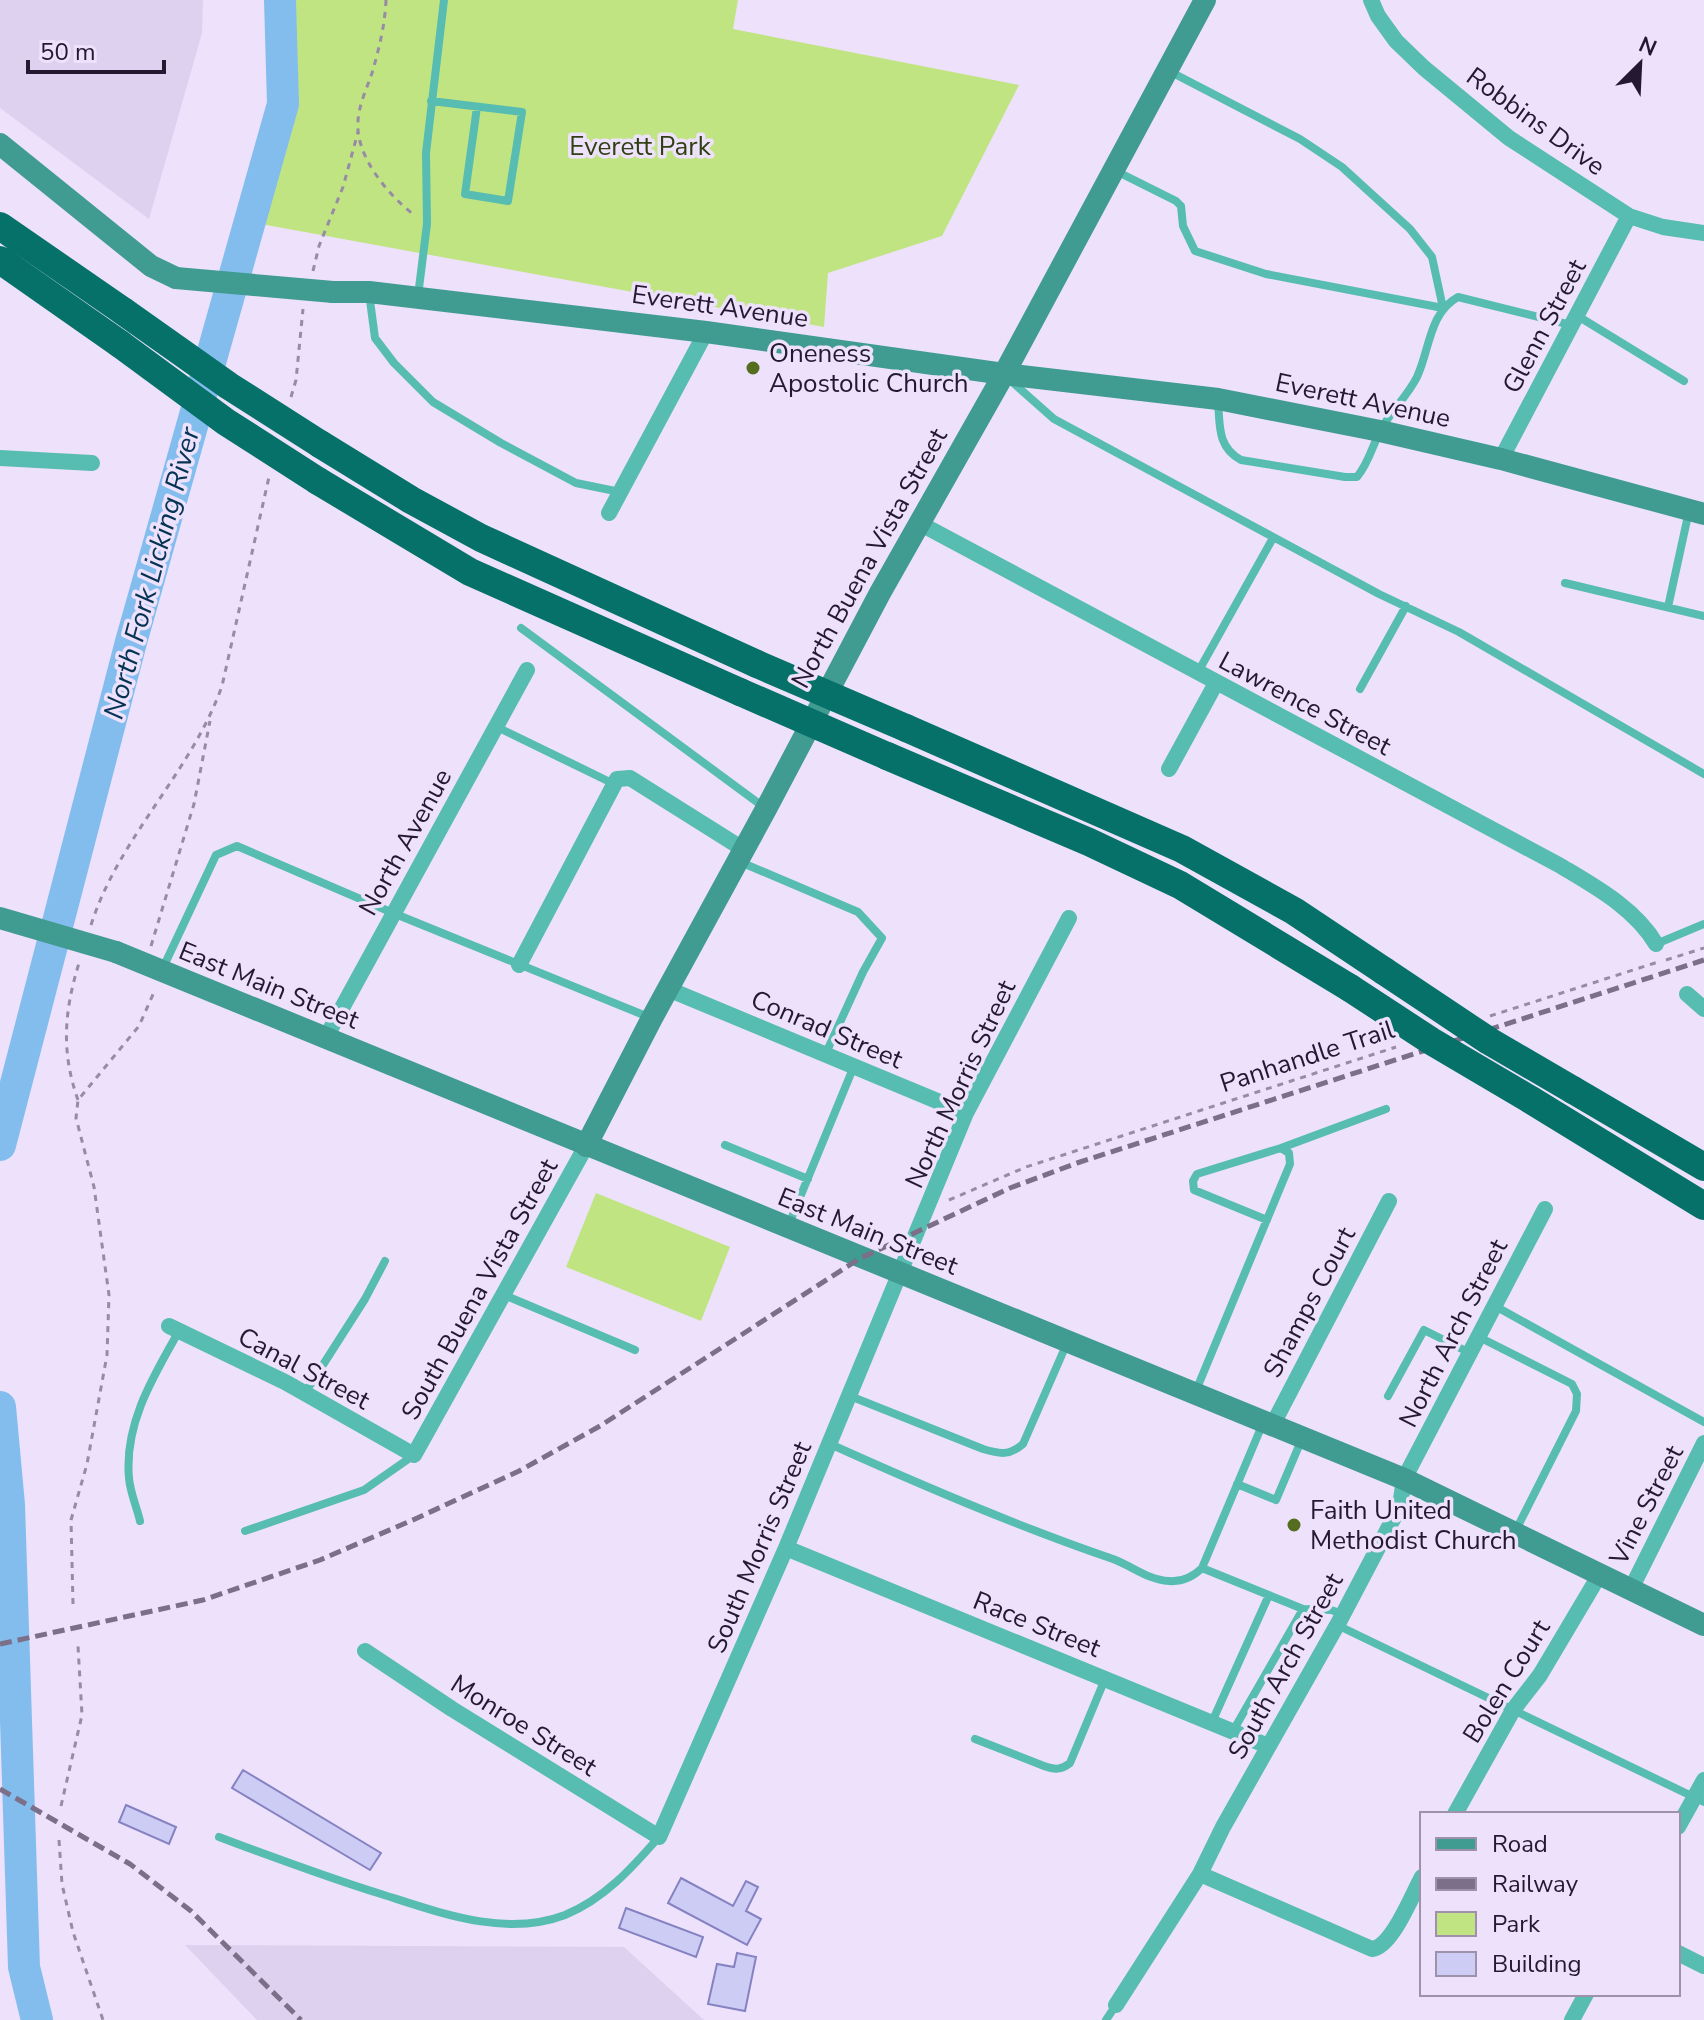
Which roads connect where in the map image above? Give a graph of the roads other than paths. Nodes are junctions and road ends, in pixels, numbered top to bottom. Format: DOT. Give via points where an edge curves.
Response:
graph roads {
  1 [pos="444,0"];
  2 [pos="1205,0"];
  3 [pos="1371,0"];
  4 [pos="1167,70"];
  5 [pos="431,101"];
  6 [pos="477,107"];
  7 [pos="0,144"];
  8 [pos="1112,169"];
  9 [pos="1629,216"];
  10 [pos="0,226"];
  11 [pos="1704,233"];
  12 [pos="0,260"];
  13 [pos="369,292"];
  14 [pos="418,297"];
  15 [pos="1443,308"];
  16 [pos="1574,320"];
  17 [pos="706,332"];
  18 [pos="1004,374"];
  19 [pos="1684,381"];
  20 [pos="1218,399"];
  21 [pos="1380,431"];
  22 [pos="0,458"];
  23 [pos="1501,459"];
  24 [pos="92,463"];
  25 [pos="621,492"];
  26 [pos="1696,512"];
  27 [pos="609,513"];
  28 [pos="919,523"];
  29 [pos="1273,538"];
  30 [pos="1565,583"];
  31 [pos="1406,606"];
  32 [pos="1668,607"];
  33 [pos="1704,616"];
  34 [pos="521,628"];
  35 [pos="527,670"];
  36 [pos="1197,673"];
  37 [pos="1216,683"];
  38 [pos="1360,689"];
  39 [pos="496,727"];
  40 [pos="1169,769"];
  41 [pos="1704,774"];
  42 [pos="614,785"];
  43 [pos="766,809"];
  44 [pos="740,855"];
  45 [pos="393,913"];
  46 [pos="0,918"];
  47 [pos="1069,918"];
  48 [pos="1704,924"];
  49 [pos="1656,944"];
  50 [pos="519,965"];
  51 [pos="153,968"];
  52 [pos="668,989"];
  53 [pos="1687,994"];
  54 [pos="1704,1009"];
  55 [pos="652,1018"];
  56 [pos="325,1039"];
  57 [pos="826,1053"];
  58 [pos="854,1066"];
  59 [pos="1386,1109"];
  60 [pos="966,1113"];
  61 [pos="725,1145"];
  62 [pos="586,1146"];
  63 [pos="1281,1148"];
  64 [pos="1697,1161"];
  65 [pos="808,1179"];
  66 [pos="1389,1201"];
  67 [pos="1704,1206"];
  68 [pos="1545,1209"];
  69 [pos="1267,1220"];
  70 [pos="787,1229"];
  71 [pos="385,1261"];
  72 [pos="900,1274"];
  73 [pos="504,1295"];
  74 [pos="1494,1306"];
  75 [pos="174,1328"];
  76 [pos="1479,1336"];
  77 [pos="1067,1342"];
  78 [pos="635,1350"];
  79 [pos="1470,1353"];
  80 [pos="305,1393"];
  81 [pos="1195,1394"];
  82 [pos="850,1396"];
  83 [pos="1388,1396"];
  84 [pos="1704,1422"];
  85 [pos="1268,1424"];
  86 [pos="1302,1438"];
  87 [pos="1704,1443"];
  88 [pos="830,1444"];
  89 [pos="414,1455"];
  90 [pos="1404,1479"];
  91 [pos="1237,1484"];
  92 [pos="140,1521"];
  93 [pos="245,1531"];
  94 [pos="1514,1533"];
  95 [pos="786,1548"];
  96 [pos="1202,1568"];
  97 [pos="1600,1574"];
  98 [pos="1631,1589"];
  99 [pos="1269,1595"];
  100 [pos="1303,1609"];
  101 [pos="1340,1619"];
  102 [pos="1704,1625"];
  103 [pos="365,1651"];
  104 [pos="1105,1678"];
  105 [pos="1513,1710"];
  106 [pos="1212,1723"];
  107 [pos="1233,1731"];
  108 [pos="975,1739"];
  109 [pos="1268,1746"];
  110 [pos="1704,1780"];
  111 [pos="1699,1800"];
  112 [pos="1456,1812"];
  113 [pos="1680,1824"];
  114 [pos="219,1837"];
  115 [pos="659,1837"];
  116 [pos="1200,1874"];
  117 [pos="1420,1881"];
  118 [pos="1680,1954"];
  119 [pos="1704,1966"];
  120 [pos="1585,1996"];
  121 [pos="1116,2005"];
  122 [pos="1106,2020"];
  123 [pos="1572,2020"];
  1 -- 5 [label="lane"];
  2 -- 4 [label="street, North Buena Vista Street"];
  3 -- 9 [label="street, Robbins Drive" via="1396,41 1424,68 1509,138"];
  4 -- 8 [label="street, North Buena Vista Street"];
  4 -- 15 [label="lane" via="1300,139 1342,167 1410,229 1432,257"];
  5 -- 6 [label="lane"];
  5 -- 14 [label="lane" via="427,224"];
  6 -- 6 [label="lane" via="522,112 508,201 465,194"];
  7 -- 13 [label="street, Everett Avenue, bridge" via="151,266 176,278"];
  8 -- 15 [label="lane" via="1176,201 1195,251 1266,274"];
  8 -- 18 [label="street, North Buena Vista Street"];
  9 -- 11 [label="street, Robbins Drive"];
  9 -- 16 [label="street, Glenn Street"];
  10 -- 64 [label="highway, bridge" via="229,386 411,500 481,538 757,664 1182,849 1294,911 1489,1041"];
  12 -- 67 [label="highway, bridge" via="226,422 470,572 1180,885"];
  13 -- 14 [label="street, Everett Avenue"];
  13 -- 25 [label="lane" via="375,338 433,402 576,483"];
  14 -- 17 [label="street, Everett Avenue"];
  15 -- 16 [label="lane" via="1458,297"];
  15 -- 21 [label="lane" via="1416,379"];
  16 -- 19 [label="lane"];
  16 -- 23 [label="street, Glenn Street"];
  17 -- 18 [label="street, Everett Avenue"];
  17 -- 25 [label="street"];
  18 -- 20 [label="street, Everett Avenue"];
  18 -- 28 [label="street, North Buena Vista Street"];
  18 -- 29 [label="lane" via="1054,419"];
  20 -- 21 [label="street, Everett Avenue"];
  20 -- 21 [label="lane" via="1221,439 1241,460 1357,477"];
  21 -- 23 [label="street, Everett Avenue"];
  22 -- 24 [label="street"];
  23 -- 26 [label="street, Everett Avenue"];
  25 -- 27 [label="street"];
  26 -- 32 [label="lane"];
  28 -- 36 [label="street, Lawrence Street"];
  28 -- 43 [label="street, North Buena Vista Street"];
  29 -- 31 [label="lane"];
  29 -- 36 [label="lane"];
  30 -- 32 [label="lane"];
  31 -- 38 [label="lane"];
  31 -- 41 [label="lane"];
  32 -- 33 [label="lane"];
  34 -- 43 [label="lane"];
  35 -- 39 [label="street, North Avenue"];
  36 -- 37 [label="street, Lawrence Street"];
  37 -- 40 [label="street"];
  37 -- 49 [label="street, Lawrence Street" via="1559,865 1637,919"];
  39 -- 42 [label="lane"];
  39 -- 45 [label="street, North Avenue"];
  42 -- 44 [label="street" via="617,779 630,778"];
  42 -- 50 [label="street"];
  43 -- 44 [label="street, North Buena Vista Street"];
  44 -- 52 [label="street, North Buena Vista Street"];
  44 -- 57 [label="lane" via="858,912 882,938"];
  45 -- 50 [label="lane"];
  45 -- 51 [label="lane" via="237,846 216,855"];
  45 -- 56 [label="street, North Avenue"];
  46 -- 51 [label="street, East Main Street, bridge"];
  47 -- 60 [label="street, North Morris Street"];
  48 -- 49 [label="lane"];
  50 -- 55 [label="lane"];
  51 -- 56 [label="street, East Main Street"];
  52 -- 55 [label="street, North Buena Vista Street"];
  52 -- 57 [label="street, Conrad Street"];
  53 -- 54 [label="street"];
  55 -- 62 [label="street, North Buena Vista Street"];
  56 -- 62 [label="street, East Main Street"];
  57 -- 58 [label="street, Conrad Street"];
  58 -- 60 [label="street, Conrad Street"];
  58 -- 65 [label="lane"];
  59 -- 63 [label="lane"];
  60 -- 72 [label="street, North Morris Street"];
  61 -- 65 [label="lane"];
  62 -- 70 [label="street, East Main Street"];
  62 -- 73 [label="street, South Buena Vista Street"];
  63 -- 69 [label="lane" via="1289,1153 1290,1164"];
  63 -- 69 [label="lane" via="1197,1174 1193,1181 1194,1190"];
  65 -- 70 [label="lane"];
  66 -- 85 [label="street, Shamps Court"];
  68 -- 74 [label="street, North Arch Street"];
  69 -- 81 [label="lane"];
  70 -- 72 [label="street, East Main Street"];
  71 -- 80 [label="lane"];
  72 -- 77 [label="street, East Main Street"];
  72 -- 82 [label="street, South Morris Street"];
  73 -- 78 [label="lane"];
  73 -- 89 [label="street, South Buena Vista Street"];
  74 -- 76 [label="street, North Arch Street"];
  74 -- 84 [label="lane"];
  75 -- 80 [label="street, Canal Street"];
  75 -- 92 [label="lane" via="131,1434 129,1479"];
  76 -- 79 [label="street, North Arch Street"];
  76 -- 94 [label="lane" via="1572,1384 1577,1394 1576,1411"];
  77 -- 81 [label="street, East Main Street"];
  77 -- 82 [label="lane" via="1023,1444 1014,1452 983,1449"];
  79 -- 83 [label="lane" via="1424,1330"];
  79 -- 90 [label="street, North Arch Street"];
  80 -- 89 [label="street, Canal Street"];
  81 -- 85 [label="street, East Main Street"];
  82 -- 88 [label="street, South Morris Street"];
  85 -- 86 [label="street, East Main Street"];
  85 -- 91 [label="lane"];
  86 -- 90 [label="street, East Main Street"];
  86 -- 91 [label="lane" via="1276,1500"];
  87 -- 98 [label="street, Vine Street"];
  88 -- 95 [label="street, South Morris Street"];
  88 -- 96 [label="lane" via="968,1506 1150,1577 1172,1582 1193,1577"];
  89 -- 93 [label="lane" via="364,1490"];
  90 -- 94 [label="street, East Main Street"];
  90 -- 101 [label="street, South Arch Street" via="1400,1506"];
  91 -- 96 [label="lane"];
  94 -- 97 [label="street, East Main Street"];
  95 -- 104 [label="street, Race Street"];
  95 -- 115 [label="street, South Morris Street"];
  96 -- 99 [label="lane"];
  97 -- 98 [label="street, East Main Street"];
  97 -- 105 [label="street, Bolen Court"];
  98 -- 102 [label="street, East Main Street"];
  99 -- 100 [label="lane"];
  99 -- 106 [label="lane"];
  100 -- 101 [label="lane" via="1331,1610"];
  100 -- 107 [label="lane"];
  101 -- 105 [label="lane"];
  101 -- 109 [label="street, South Arch Street"];
  103 -- 115 [label="street, Monroe Street"];
  104 -- 106 [label="street, Race Street"];
  104 -- 108 [label="lane" via="1064,1768 1055,1770"];
  105 -- 111 [label="lane"];
  105 -- 112 [label="street, Bolen Court"];
  106 -- 107 [label="street, Race Street"];
  107 -- 109 [label="street, Race Street"];
  109 -- 116 [label="street, South Arch Street"];
  110 -- 111 [label="street"];
  111 -- 113 [label="street"];
  114 -- 115 [label="lane" via="436,1912 515,1924 566,1914 603,1893"];
  116 -- 117 [label="street" via="1372,1949 1383,1946"];
  116 -- 121 [label="street, South Arch Street"];
  118 -- 119 [label="street"];
  120 -- 123 [label="street"];
  121 -- 122 [label="lane"];
}
